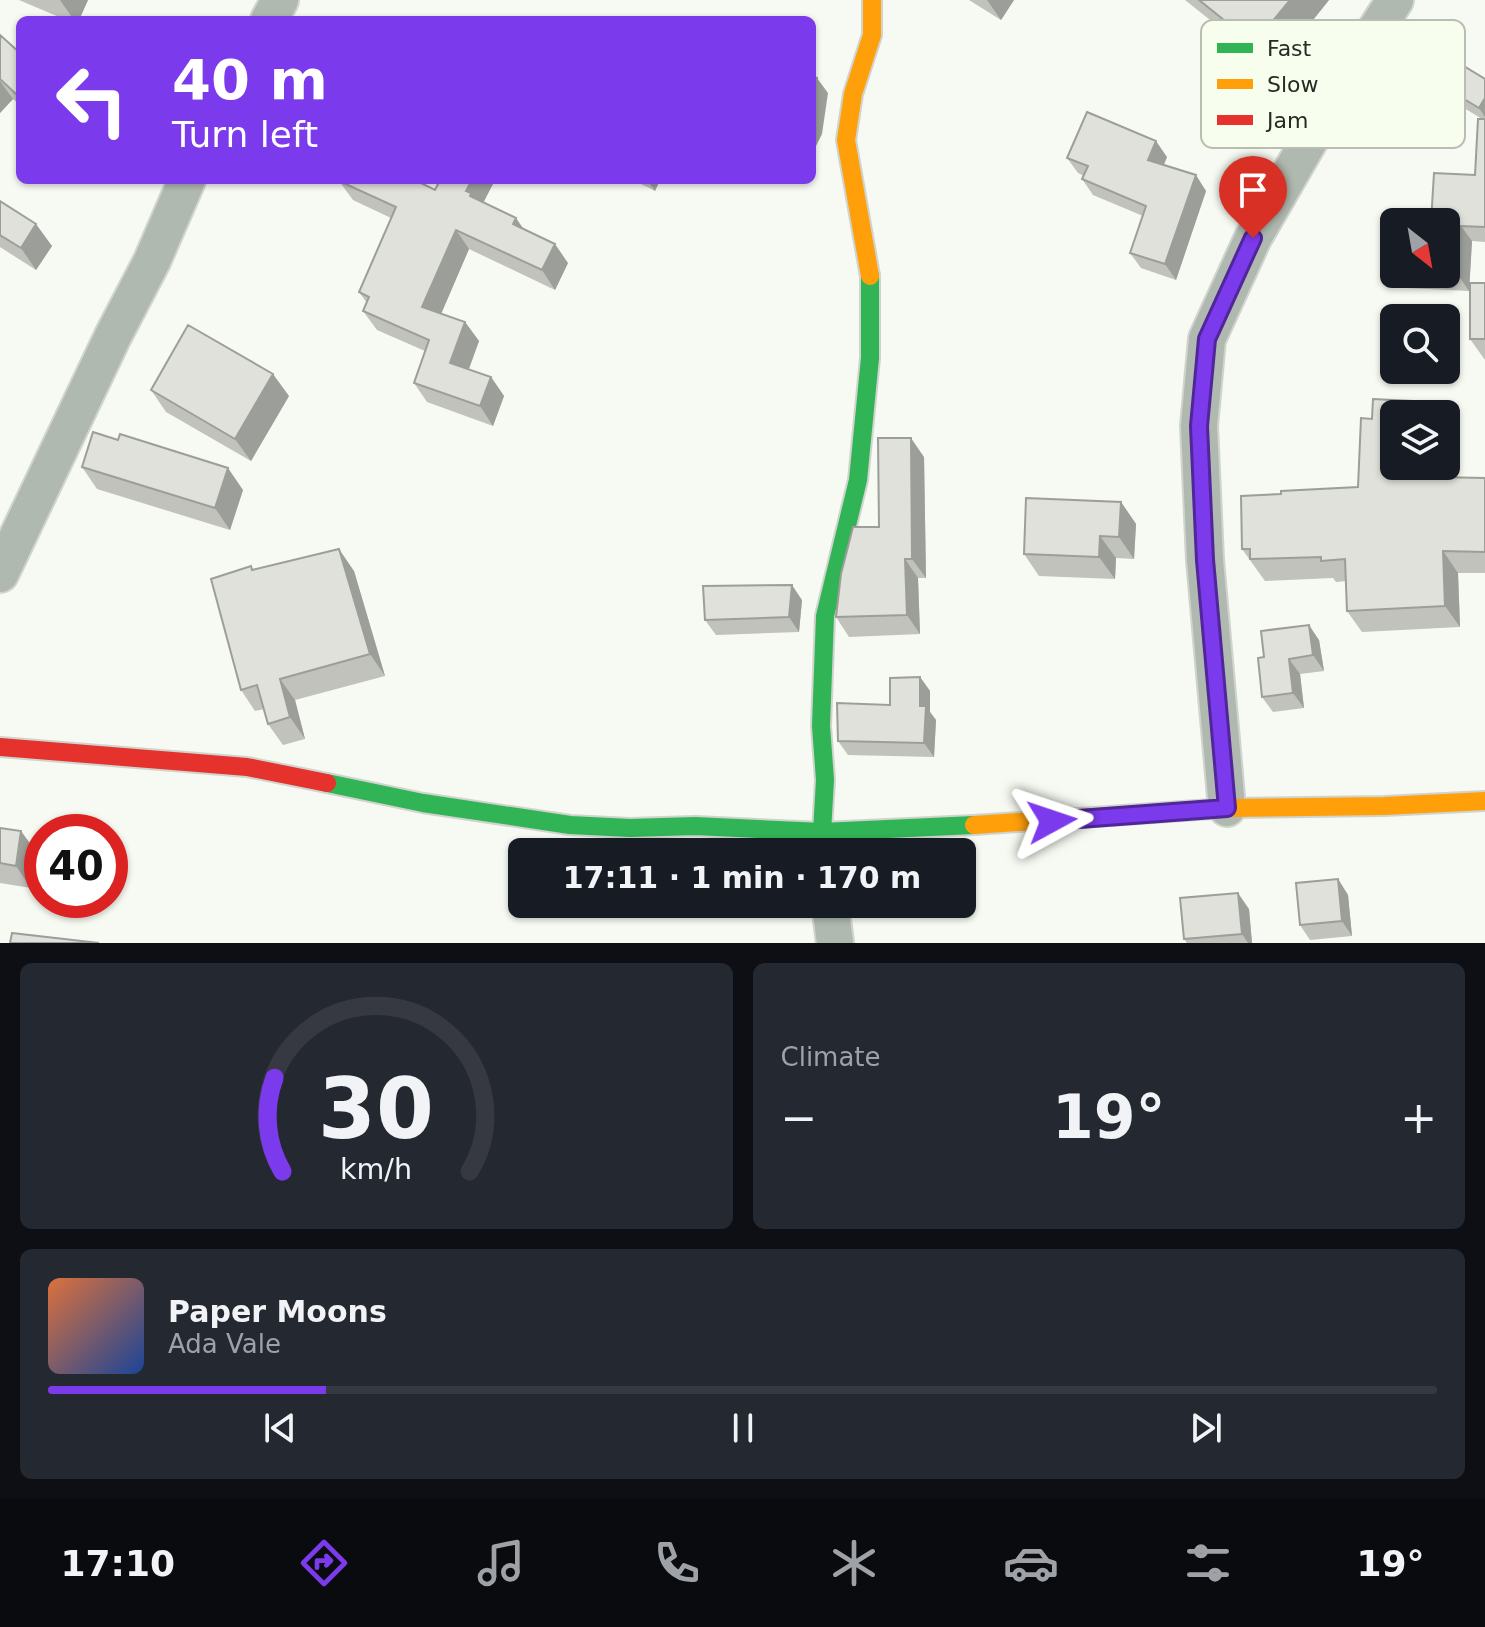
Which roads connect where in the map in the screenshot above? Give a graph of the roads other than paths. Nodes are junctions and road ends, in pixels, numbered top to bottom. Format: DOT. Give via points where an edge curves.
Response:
graph roads {
  1 [pos="872,0"];
  2 [pos="1395,0"];
  3 [pos="1382,20"];
  4 [pos="1305,148"];
  5 [pos="185,184"];
  6 [pos="0,574"];
  7 [pos="0,747"];
  8 [pos="1485,801"];
  9 [pos="1227,808"];
  10 [pos="822,832"];
  11 [pos="823,838"];
  12 [pos="832,918"];
  13 [pos="835,943"];
  1 -- 10 [label="street" via="872,35 853,94 846,140 870,271 870,358 858,480 825,616"];
  2 -- 3 [label="street"];
  4 -- 9 [label="street" via="1253,238 1207,339 1199,441"];
  5 -- 6 [label="street"];
  7 -- 10 [label="street" via="247,767 423,803 570,825"];
  8 -- 9 [label="street"];
  9 -- 10 [label="street"];
  10 -- 11 [label="street"];
  12 -- 13 [label="street"];
}
